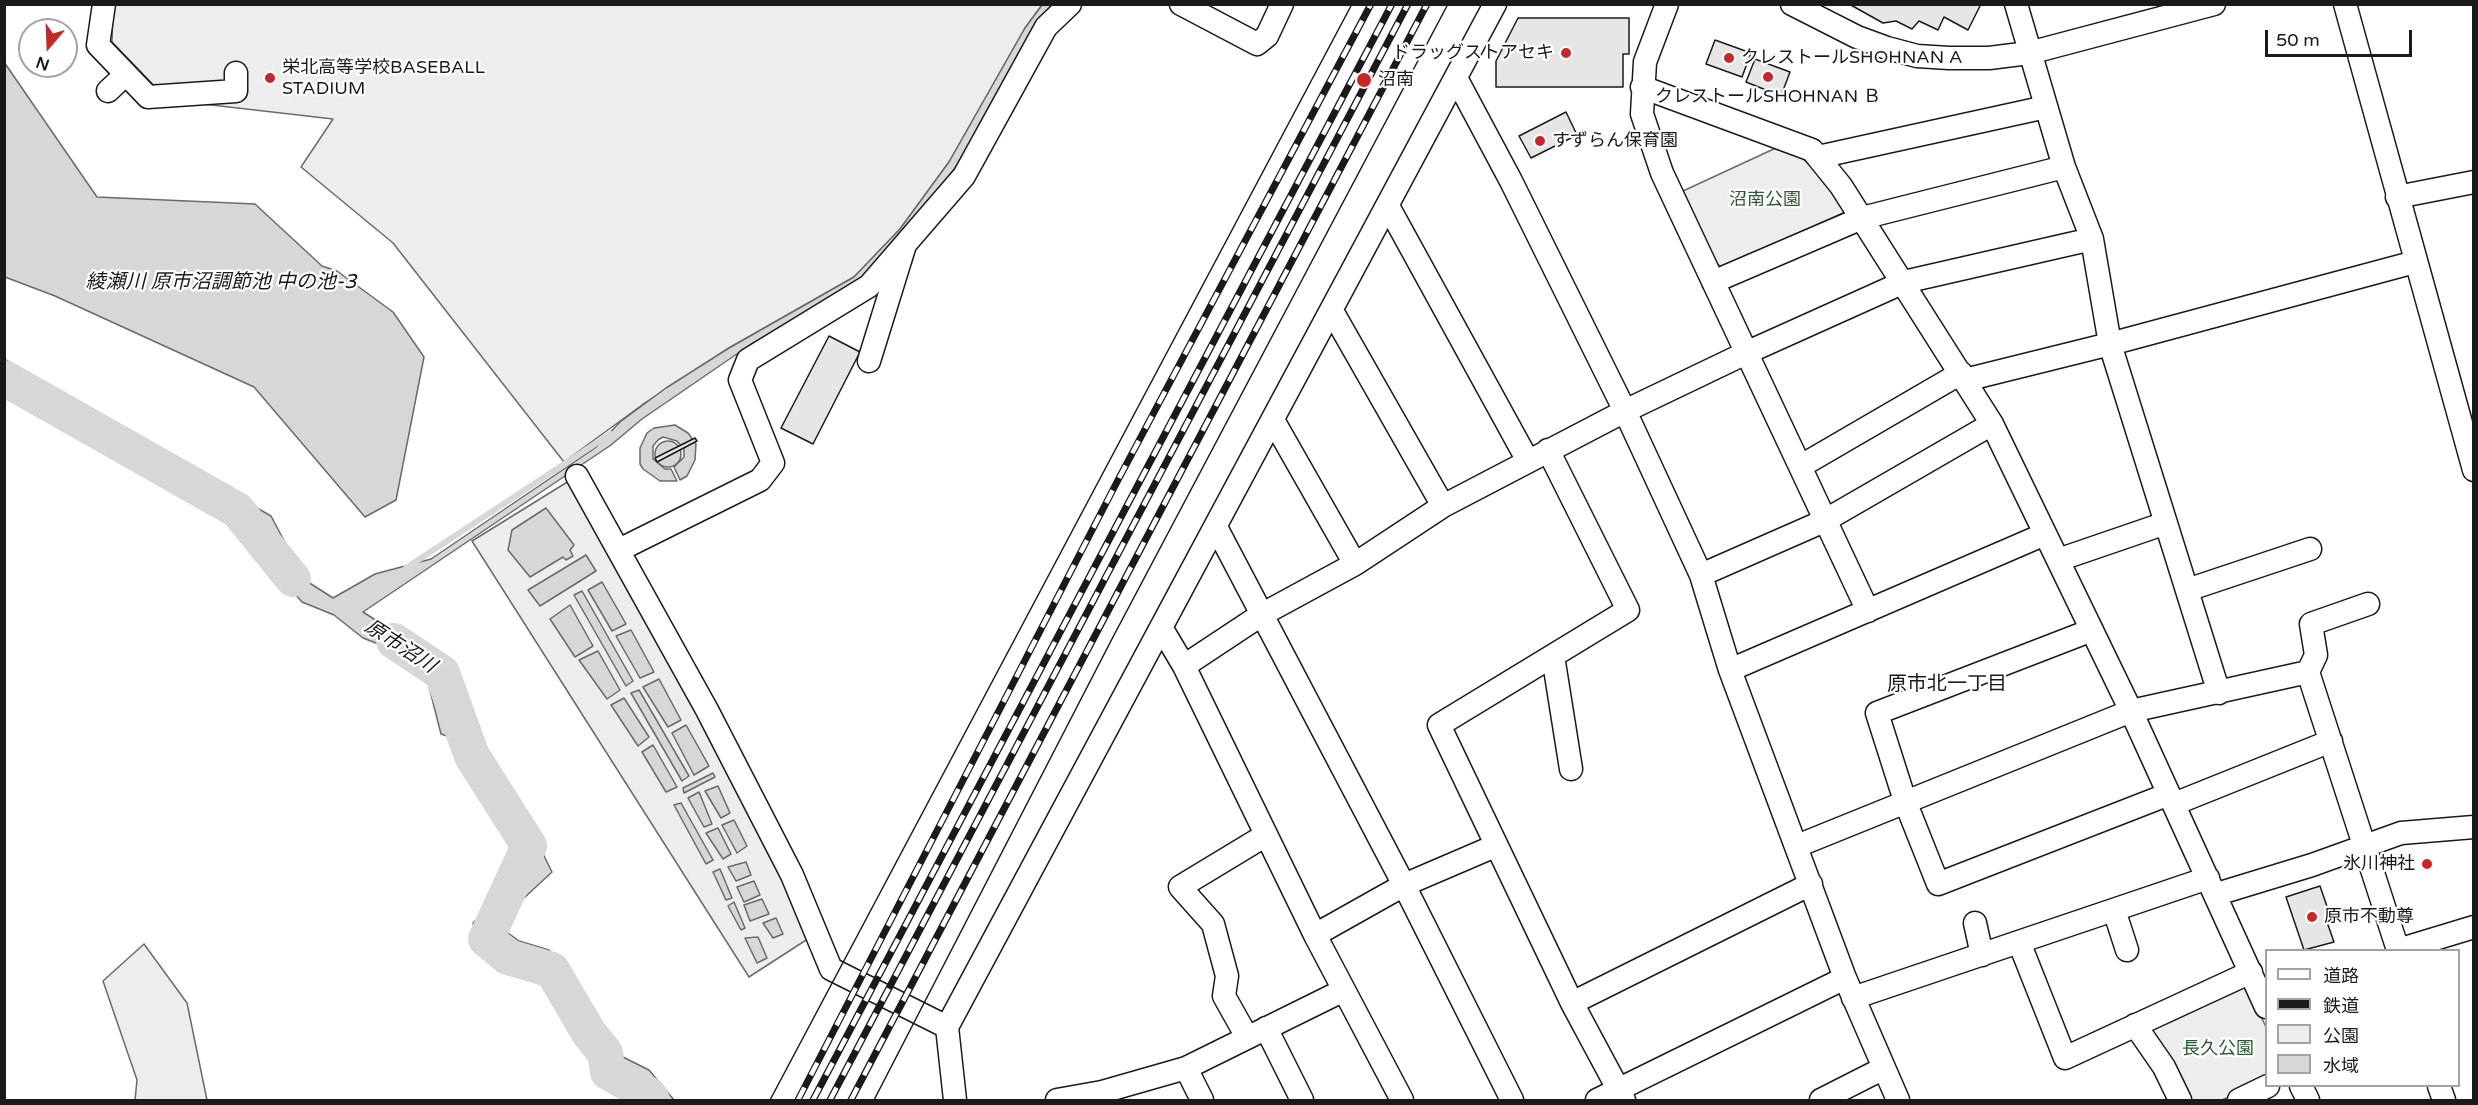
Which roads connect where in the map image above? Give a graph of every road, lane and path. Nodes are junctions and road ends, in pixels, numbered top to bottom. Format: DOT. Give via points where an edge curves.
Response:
graph roads {
  1 [pos="104,4"];
  2 [pos="1070,4"];
  3 [pos="1181,4"];
  4 [pos="1282,4"];
  5 [pos="1496,4"];
  6 [pos="1667,4"];
  7 [pos="1792,4"];
  8 [pos="2016,4"];
  9 [pos="2214,4"];
  10 [pos="2345,4"];
  11 [pos="2030,53"];
  12 [pos="236,73"];
  13 [pos="126,74"];
  14 [pos="1456,78"];
  15 [pos="1642,87"];
  16 [pos="108,91"];
  17 [pos="2046,106"];
  18 [pos="1818,157"];
  19 [pos="2064,167"];
  20 [pos="2474,182"];
  21 [pos="2397,197"];
  22 [pos="1388,207"];
  23 [pos="1862,218"];
  24 [pos="2092,239"];
  25 [pos="906,241"];
  26 [pos="2415,262"];
  27 [pos="1713,282"];
  28 [pos="1904,282"];
  29 [pos="1332,311"];
  30 [pos="2110,344"];
  31 [pos="1746,353"];
  32 [pos="869,361"];
  33 [pos="1963,377"];
  34 [pos="1625,411"];
  35 [pos="1273,420"];
  36 [pos="1992,424"];
  37 [pos="2470,444"];
  38 [pos="1538,456"];
  39 [pos="1801,466"];
  40 [pos="2474,470"];
  41 [pos="578,476"];
  42 [pos="1443,506"];
  43 [pos="1824,521"];
  44 [pos="2166,523"];
  45 [pos="1216,528"];
  46 [pos="2045,534"];
  47 [pos="2310,549"];
  48 [pos="619,550"];
  49 [pos="2058,561"];
  50 [pos="1355,564"];
  51 [pos="1701,575"];
  52 [pos="2187,590"];
  53 [pos="2368,604"];
  54 [pos="1868,610"];
  55 [pos="1261,615"];
  56 [pos="1162,629"];
  57 [pos="2092,630"];
  58 [pos="1553,656"];
  59 [pos="1184,666"];
  60 [pos="1730,670"];
  61 [pos="2308,672"];
  62 [pos="2219,693"];
  63 [pos="2131,711"];
  64 [pos="2331,741"];
  65 [pos="1571,769"];
  66 [pos="2172,799"];
  67 [pos="1905,801"];
  68 [pos="2474,827"];
  69 [pos="1266,835"];
  70 [pos="2366,845"];
  71 [pos="1495,846"];
  72 [pos="1797,846"];
  73 [pos="1404,885"];
  74 [pos="1810,885"];
  75 [pos="2212,886"];
  76 [pos="2114,910"];
  77 [pos="1975,923"];
  78 [pos="2474,927"];
  79 [pos="1314,935"];
  80 [pos="2019,942"];
  81 [pos="2398,949"];
  82 [pos="2401,949"];
  83 [pos="2127,950"];
  84 [pos="1982,955"];
  85 [pos="2251,972"];
  86 [pos="1849,988"];
  87 [pos="1344,990"];
  88 [pos="1572,1003"];
  89 [pos="2265,1005"];
  90 [pos="2135,1025"];
  91 [pos="947,1027"];
  92 [pos="1257,1033"];
  93 [pos="1186,1068"];
  94 [pos="1884,1068"];
  95 [pos="2266,1087"];
  96 [pos="2301,1087"];
  97 [pos="1621,1095"];
  98 [pos="1104,1096"];
  99 [pos="955,1101"];
  100 [pos="1057,1101"];
  101 [pos="1202,1101"];
  102 [pos="1302,1101"];
  103 [pos="1402,1101"];
  104 [pos="1512,1101"];
  105 [pos="1597,1101"];
  106 [pos="1821,1101"];
  107 [pos="1898,1101"];
  108 [pos="2180,1101"];
  109 [pos="2239,1101"];
  110 [pos="2308,1101"];
  1 -- 13 [label="street" via="99,45"];
  2 -- 25 [label="street" via="1046,27 964,176"];
  3 -- 4 [label="street" via="1257,44 1267,36"];
  5 -- 14 [label="street"];
  6 -- 15 [label="street" via="1645,62"];
  7 -- 11 [label="street" via="1857,37 1917,56 1989,58"];
  8 -- 11 [label="street"];
  9 -- 11 [label="street"];
  10 -- 21 [label="street"];
  11 -- 17 [label="street"];
  12 -- 13 [label="street" via="236,92 148,97"];
  13 -- 16 [label="street"];
  14 -- 22 [label="street"];
  14 -- 34 [label="street"];
  15 -- 18 [label="street" via="1785,139 1812,150"];
  15 -- 27 [label="street" via="1642,114 1662,173"];
  17 -- 18 [label="street"];
  17 -- 19 [label="street"];
  18 -- 23 [label="street"];
  19 -- 23 [label="street"];
  19 -- 24 [label="street"];
  20 -- 21 [label="street"];
  21 -- 26 [label="street"];
  22 -- 29 [label="street"];
  22 -- 38 [label="street"];
  23 -- 27 [label="street"];
  23 -- 28 [label="street"];
  24 -- 28 [label="street"];
  24 -- 30 [label="street"];
  25 -- 32 [label="street"];
  25 -- 48 [label="street" via="869,286 748,360 740,380 773,463 760,480"];
  26 -- 30 [label="street"];
  26 -- 37 [label="street"];
  27 -- 31 [label="street"];
  28 -- 31 [label="street"];
  28 -- 33 [label="street"];
  29 -- 35 [label="street"];
  29 -- 42 [label="street"];
  30 -- 33 [label="street"];
  30 -- 44 [label="street"];
  31 -- 34 [label="street"];
  31 -- 39 [label="street"];
  33 -- 36 [label="street"];
  33 -- 39 [label="street"];
  34 -- 38 [label="street"];
  34 -- 51 [label="street"];
  35 -- 45 [label="street"];
  35 -- 50 [label="street"];
  36 -- 43 [label="street"];
  36 -- 46 [label="street"];
  37 -- 40 [label="street"];
  38 -- 42 [label="street"];
  38 -- 58 [label="street" via="1628,610"];
  39 -- 43 [label="street"];
  41 -- 48 [label="street"];
  42 -- 50 [label="street"];
  43 -- 51 [label="street"];
  43 -- 54 [label="street"];
  44 -- 49 [label="street"];
  44 -- 52 [label="street"];
  45 -- 55 [label="street"];
  45 -- 56 [label="street"];
  46 -- 49 [label="street"];
  46 -- 54 [label="street"];
  47 -- 52 [label="street"];
  48 -- 91 [label="street" via="795,880 831,969"];
  49 -- 57 [label="street"];
  50 -- 55 [label="street"];
  51 -- 60 [label="street"];
  52 -- 62 [label="street"];
  53 -- 61 [label="street" via="2311,624 2316,655"];
  54 -- 60 [label="street"];
  55 -- 59 [label="street"];
  55 -- 73 [label="street"];
  56 -- 59 [label="street"];
  56 -- 91 [label="street"];
  57 -- 63 [label="street"];
  57 -- 67 [label="street" via="1877,713"];
  58 -- 65 [label="street"];
  58 -- 71 [label="street" via="1439,726"];
  59 -- 69 [label="street"];
  60 -- 72 [label="street"];
  61 -- 62 [label="street"];
  61 -- 64 [label="street"];
  62 -- 63 [label="street"];
  63 -- 66 [label="street"];
  63 -- 67 [label="street"];
  64 -- 66 [label="street"];
  64 -- 70 [label="street"];
  66 -- 67 [label="street" via="1938,884"];
  66 -- 75 [label="street"];
  67 -- 72 [label="street"];
  68 -- 70 [label="street" via="2401,833"];
  69 -- 79 [label="street"];
  69 -- 92 [label="street" via="1180,887 1213,924 1227,976 1224,996"];
  70 -- 75 [label="street"];
  70 -- 81 [label="street"];
  71 -- 73 [label="street"];
  71 -- 88 [label="street"];
  72 -- 74 [label="street"];
  73 -- 79 [label="street"];
  73 -- 104 [label="street"];
  74 -- 86 [label="street"];
  74 -- 88 [label="street"];
  75 -- 76 [label="street"];
  75 -- 85 [label="street"];
  76 -- 80 [label="street"];
  76 -- 83 [label="street"];
  77 -- 84 [label="street"];
  78 -- 82 [label="street"];
  79 -- 87 [label="street"];
  80 -- 84 [label="street"];
  80 -- 90 [label="street" via="2065,1058"];
  84 -- 86 [label="street"];
  85 -- 89 [label="street"];
  85 -- 90 [label="street"];
  86 -- 94 [label="street"];
  86 -- 97 [label="street"];
  87 -- 92 [label="street"];
  87 -- 103 [label="street"];
  88 -- 97 [label="street"];
  90 -- 108 [label="street" via="2164,1067"];
  91 -- 99 [label="street"];
  92 -- 93 [label="street"];
  92 -- 102 [label="street"];
  93 -- 98 [label="street"];
  93 -- 101 [label="street"];
  94 -- 106 [label="street"];
  94 -- 107 [label="street"];
  95 -- 109 [label="street"];
  96 -- 110 [label="street"];
  97 -- 105 [label="street"];
  98 -- 100 [label="street"];
}
